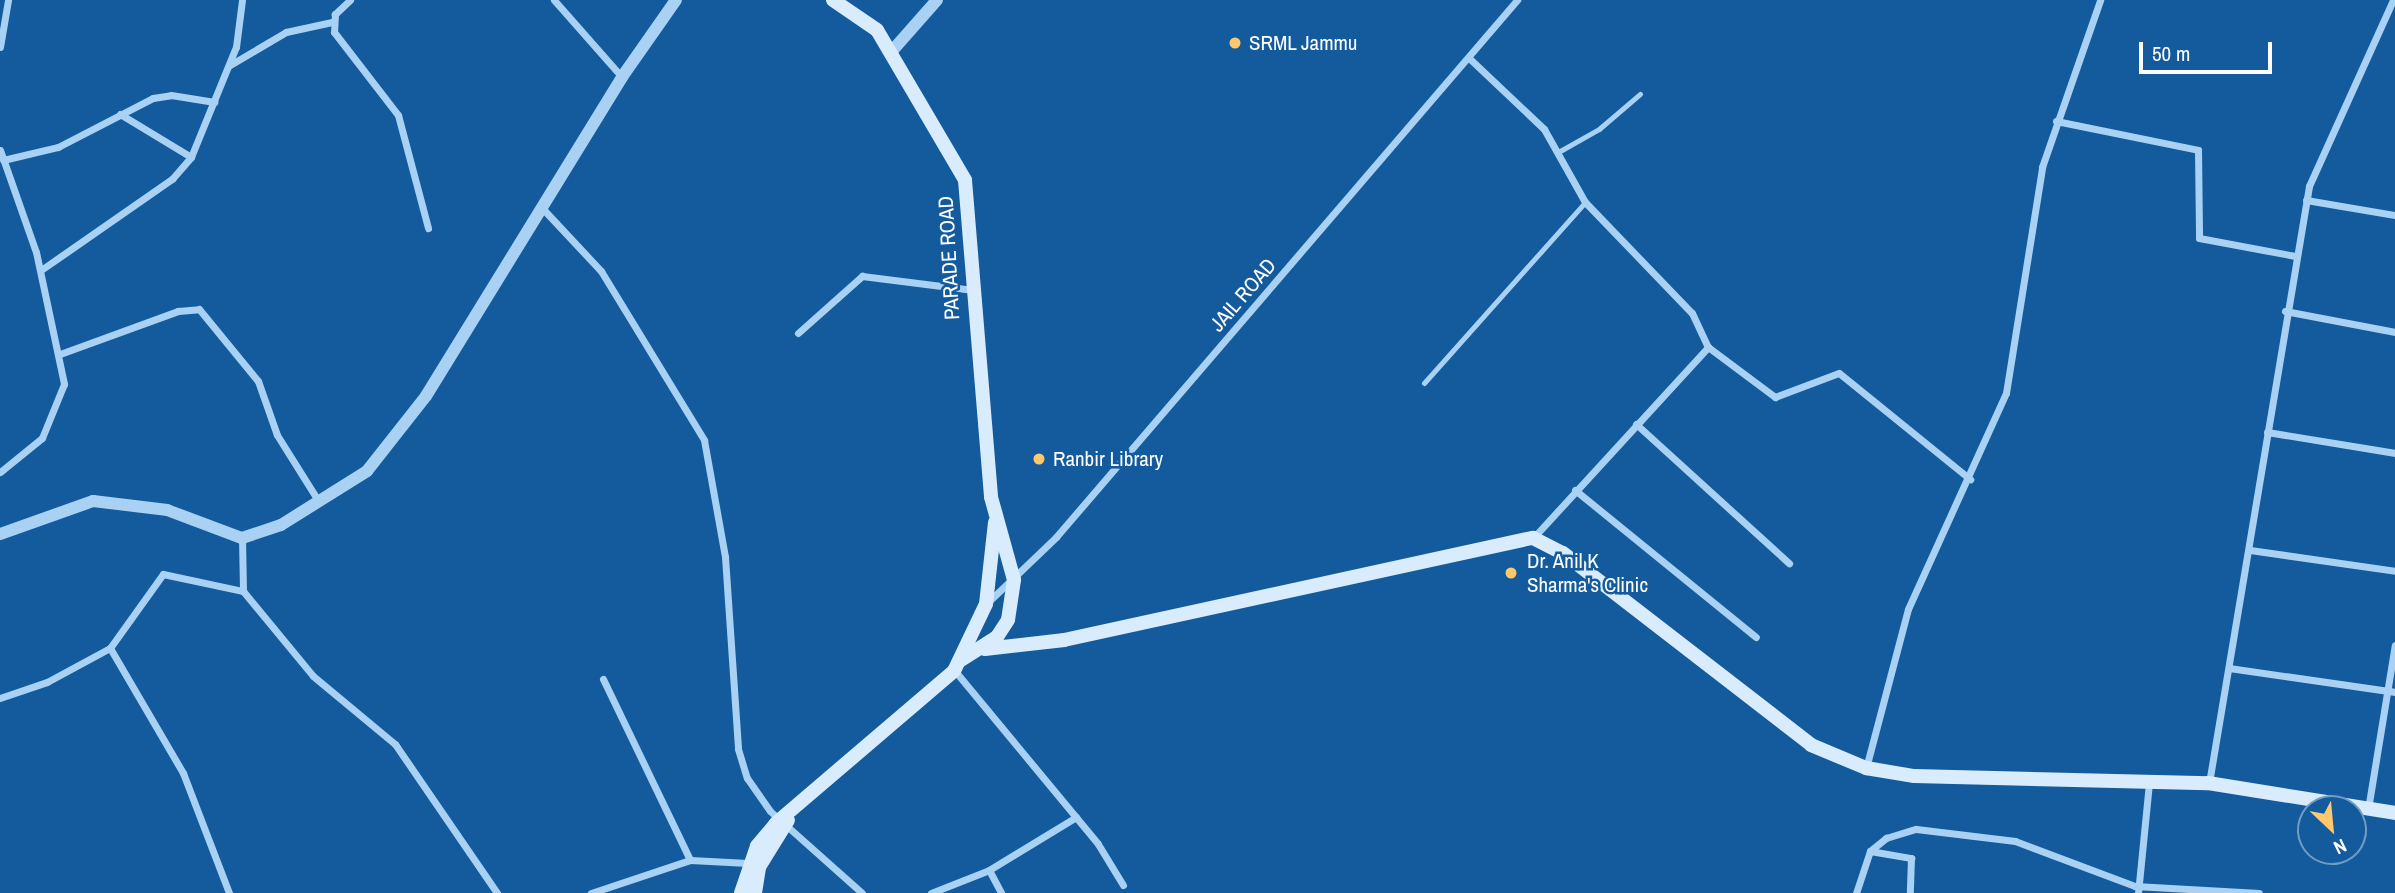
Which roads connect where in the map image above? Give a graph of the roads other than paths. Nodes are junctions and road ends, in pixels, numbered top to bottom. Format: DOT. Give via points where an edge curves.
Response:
graph roads {
  1 [pos="8,0"];
  2 [pos="242,0"];
  3 [pos="350,0"];
  4 [pos="554,0"];
  5 [pos="676,0"];
  6 [pos="833,0"];
  7 [pos="937,0"];
  8 [pos="1517,0"];
  9 [pos="2100,0"];
  10 [pos="2393,0"];
  11 [pos="332,22"];
  12 [pos="0,47"];
  13 [pos="892,51"];
  14 [pos="1470,59"];
  15 [pos="229,65"];
  16 [pos="621,77"];
  17 [pos="1640,94"];
  18 [pos="214,102"];
  19 [pos="120,114"];
  20 [pos="2056,121"];
  21 [pos="0,150"];
  22 [pos="1560,151"];
  23 [pos="191,157"];
  24 [pos="3,160"];
  25 [pos="2306,200"];
  26 [pos="1585,202"];
  27 [pos="543,209"];
  28 [pos="2395,215"];
  29 [pos="428,228"];
  30 [pos="2295,256"];
  31 [pos="41,270"];
  32 [pos="973,290"];
  33 [pos="2285,312"];
  34 [pos="798,332"];
  35 [pos="2395,332"];
  36 [pos="1708,347"];
  37 [pos="60,354"];
  38 [pos="1424,383"];
  39 [pos="1636,424"];
  40 [pos="2267,432"];
  41 [pos="2395,453"];
  42 [pos="0,472"];
  43 [pos="1970,479"];
  44 [pos="1576,490"];
  45 [pos="319,503"];
  46 [pos="995,517"];
  47 [pos="0,534"];
  48 [pos="242,538"];
  49 [pos="1533,538"];
  50 [pos="2250,550"];
  51 [pos="1789,563"];
  52 [pos="2395,571"];
  53 [pos="1014,580"];
  54 [pos="243,591"];
  55 [pos="986,604"];
  56 [pos="1756,636"];
  57 [pos="2395,645"];
  58 [pos="110,648"];
  59 [pos="985,649"];
  60 [pos="958,665"];
  61 [pos="2229,668"];
  62 [pos="603,679"];
  63 [pos="2391,691"];
  64 [pos="0,698"];
  65 [pos="1866,768"];
  66 [pos="2149,782"];
  67 [pos="2208,783"];
  68 [pos="2368,809"];
  69 [pos="2395,813"];
  70 [pos="1076,817"];
  71 [pos="783,823"];
  72 [pos="1870,851"];
  73 [pos="690,860"];
  74 [pos="748,863"];
  75 [pos="989,870"];
  76 [pos="1123,885"];
  77 [pos="2137,889"];
  78 [pos="229,893"];
  79 [pos="497,893"];
  80 [pos="591,893"];
  81 [pos="741,893"];
  82 [pos="755,893"];
  83 [pos="862,893"];
  84 [pos="931,893"];
  85 [pos="1001,893"];
  86 [pos="1856,893"];
  87 [pos="1910,893"];
  88 [pos="2259,893"];
  1 -- 12 [label="street"];
  2 -- 15 [label="street"];
  3 -- 11 [label="street"];
  4 -- 16 [label="street"];
  5 -- 16 [label="street"];
  6 -- 13 [label="main road, PARADE ROAD" via="858,13"];
  7 -- 13 [label="street"];
  8 -- 14 [label="street, JAIL ROAD"];
  9 -- 20 [label="street"];
  10 -- 25 [label="street" via="2317,161"];
  11 -- 15 [label="street" via="286,32"];
  11 -- 29 [label="street" via="398,115"];
  13 -- 32 [label="main road, PARADE ROAD" via="965,180"];
  14 -- 22 [label="street"];
  14 -- 53 [label="street, JAIL ROAD"];
  15 -- 18 [label="street"];
  16 -- 27 [label="street"];
  17 -- 22 [label="lane"];
  18 -- 19 [label="street" via="171,94"];
  18 -- 23 [label="street"];
  19 -- 23 [label="street"];
  19 -- 24 [label="street" via="58,148"];
  20 -- 30 [label="street" via="2198,150 2199,238"];
  20 -- 43 [label="street" via="2042,167 2006,393"];
  21 -- 24 [label="street"];
  22 -- 26 [label="street"];
  23 -- 31 [label="street" via="172,179"];
  24 -- 31 [label="street"];
  25 -- 28 [label="street"];
  25 -- 30 [label="street"];
  26 -- 36 [label="street" via="1692,313"];
  26 -- 38 [label="lane"];
  27 -- 45 [label="street" via="400,432 367,471"];
  27 -- 71 [label="street" via="601,271 704,440 725,558 738,749 755,792"];
  30 -- 33 [label="street"];
  31 -- 37 [label="street"];
  32 -- 34 [label="street" via="906,285 869,274"];
  32 -- 46 [label="main road, PARADE ROAD"];
  33 -- 35 [label="street"];
  33 -- 40 [label="street"];
  36 -- 39 [label="street"];
  36 -- 43 [label="street" via="1775,397 1839,373"];
  37 -- 42 [label="street" via="61,405 28,454"];
  37 -- 45 [label="street" via="177,311 199,309 262,389 277,435"];
  39 -- 44 [label="street"];
  39 -- 51 [label="street"];
  40 -- 41 [label="street"];
  40 -- 50 [label="street"];
  43 -- 65 [label="street" via="1908,608"];
  44 -- 49 [label="street"];
  44 -- 56 [label="street"];
  45 -- 48 [label="street"];
  46 -- 53 [label="main road"];
  46 -- 55 [label="main road"];
  47 -- 48 [label="street" via="93,501 167,510"];
  48 -- 54 [label="street"];
  49 -- 59 [label="main road" via="1064,640"];
  49 -- 65 [label="main road" via="1563,552 1811,745"];
  50 -- 52 [label="street"];
  50 -- 61 [label="street"];
  53 -- 55 [label="street, JAIL ROAD"];
  53 -- 59 [label="main road" via="1008,620"];
  54 -- 58 [label="street" via="163,574"];
  54 -- 79 [label="street" via="313,676 395,744"];
  55 -- 60 [label="main road"];
  57 -- 63 [label="street"];
  58 -- 64 [label="street" via="47,682"];
  58 -- 78 [label="street" via="183,773"];
  59 -- 60 [label="main road"];
  60 -- 70 [label="street"];
  60 -- 71 [label="main road"];
  61 -- 63 [label="street"];
  61 -- 67 [label="street"];
  62 -- 73 [label="street"];
  63 -- 68 [label="street"];
  65 -- 66 [label="main road" via="1914,776"];
  66 -- 67 [label="main road"];
  66 -- 77 [label="street"];
  67 -- 68 [label="main road"];
  68 -- 69 [label="main road"];
  70 -- 75 [label="street"];
  70 -- 76 [label="street"];
  71 -- 74 [label="main road"];
  71 -- 82 [label="main road" via="760,867"];
  71 -- 83 [label="street"];
  72 -- 77 [label="street" via="1901,832 1983,835"];
  72 -- 86 [label="street"];
  72 -- 87 [label="street" via="1911,858"];
  73 -- 74 [label="street"];
  73 -- 80 [label="street"];
  74 -- 81 [label="main road"];
  75 -- 84 [label="street"];
  75 -- 85 [label="street"];
  77 -- 88 [label="street"];
}
